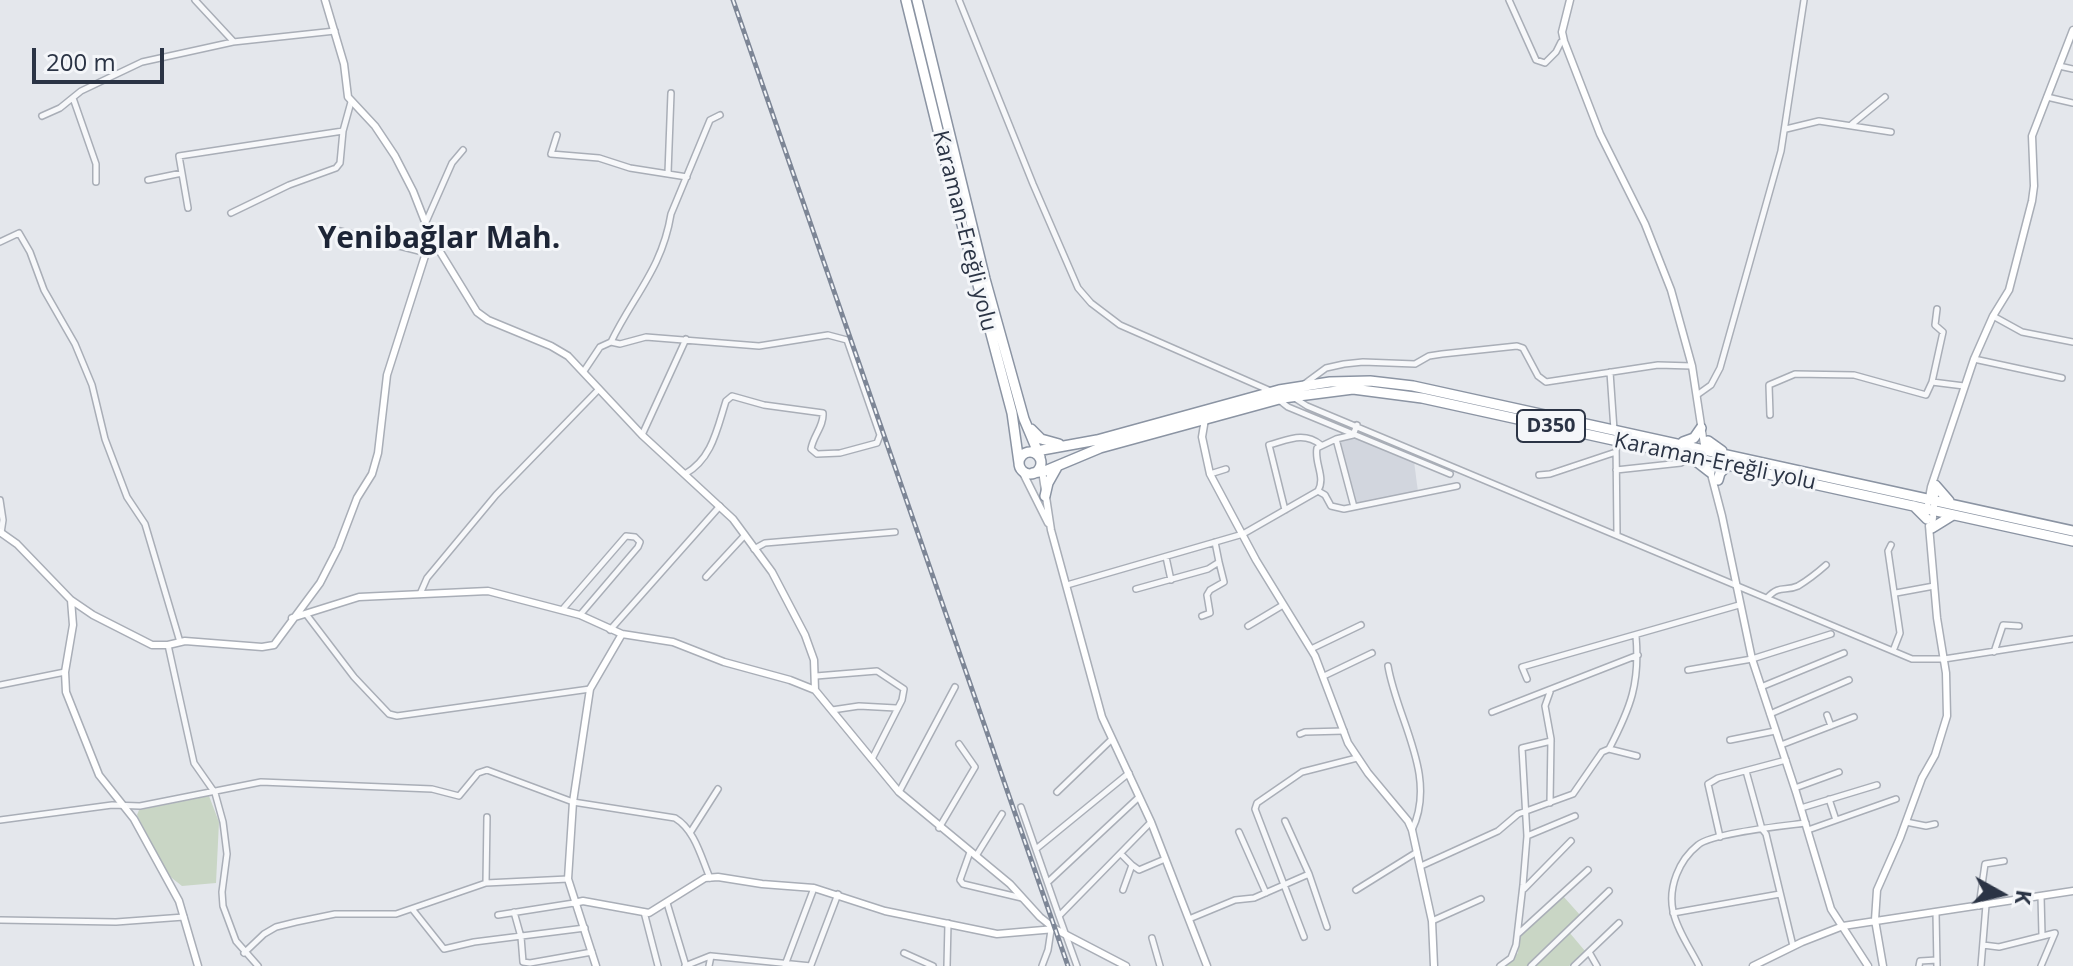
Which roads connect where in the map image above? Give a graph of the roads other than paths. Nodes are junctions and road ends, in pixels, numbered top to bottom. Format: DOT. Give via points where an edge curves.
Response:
graph roads {
  1 [pos="195,0"];
  2 [pos="325,0"];
  3 [pos="906,0"];
  4 [pos="917,0"];
  5 [pos="959,0"];
  6 [pos="1509,0"];
  7 [pos="1570,0"];
  8 [pos="1804,0"];
  9 [pos="2073,30"];
  10 [pos="335,31"];
  11 [pos="1564,41"];
  12 [pos="233,42"];
  13 [pos="2058,66"];
  14 [pos="2073,69"];
  15 [pos="671,93"];
  16 [pos="73,97"];
  17 [pos="1885,97"];
  18 [pos="2046,97"];
  19 [pos="351,102"];
  20 [pos="2073,103"];
  21 [pos="720,115"];
  22 [pos="42,116"];
  23 [pos="1851,125"];
  24 [pos="1786,129"];
  25 [pos="343,131"];
  26 [pos="1891,132"];
  27 [pos="557,135"];
  28 [pos="463,150"];
  29 [pos="182,173"];
  30 [pos="668,173"];
  31 [pos="687,177"];
  32 [pos="148,180"];
  33 [pos="96,182"];
  34 [pos="188,208"];
  35 [pos="231,213"];
  36 [pos="426,222"];
  37 [pos="332,229"];
  38 [pos="431,237"];
  39 [pos="0,242"];
  40 [pos="427,253"];
  41 [pos="1937,309"];
  42 [pos="1993,316"];
  43 [pos="686,339"];
  44 [pos="611,342"];
  45 [pos="2073,342"];
  46 [pos="1974,359"];
  47 [pos="1692,366"];
  48 [pos="584,371"];
  49 [pos="1610,372"];
  50 [pos="2062,378"];
  51 [pos="1932,382"];
  52 [pos="1964,386"];
  53 [pos="1301,387"];
  54 [pos="599,389"];
  55 [pos="1697,395"];
  56 [pos="1276,396"];
  57 [pos="1292,397"];
  58 [pos="1770,415"];
  59 [pos="1024,419"];
  60 [pos="1205,419"];
  61 [pos="1357,425"];
  62 [pos="1701,428"];
  63 [pos="642,435"];
  64 [pos="1353,435"];
  65 [pos="1615,435"];
  66 [pos="1336,439"];
  67 [pos="1675,443"];
  68 [pos="1078,444"];
  69 [pos="1321,445"];
  70 [pos="1616,452"];
  71 [pos="1709,452"];
  72 [pos="1684,459"];
  73 [pos="1728,460"];
  74 [pos="1037,461"];
  75 [pos="1065,461"];
  76 [pos="1020,466"];
  77 [pos="1226,469"];
  78 [pos="1616,470"];
  79 [pos="1710,472"];
  80 [pos="1210,474"];
  81 [pos="1450,474"];
  82 [pos="684,475"];
  83 [pos="1539,475"];
  84 [pos="1717,484"];
  85 [pos="1934,484"];
  86 [pos="1457,486"];
  87 [pos="1318,491"];
  88 [pos="1045,496"];
  89 [pos="0,500"];
  90 [pos="1914,501"];
  91 [pos="1952,504"];
  92 [pos="720,506"];
  93 [pos="1354,507"];
  94 [pos="1285,510"];
  95 [pos="1930,514"];
  96 [pos="1954,515"];
  97 [pos="1051,530"];
  98 [pos="2073,531"];
  99 [pos="1,532"];
  100 [pos="895,532"];
  101 [pos="746,534"];
  102 [pos="1243,534"];
  103 [pos="1617,534"];
  104 [pos="2073,541"];
  105 [pos="1215,542"];
  106 [pos="1891,545"];
  107 [pos="754,549"];
  108 [pos="1166,557"];
  109 [pos="1219,562"];
  110 [pos="1826,565"];
  111 [pos="706,577"];
  112 [pos="1171,580"];
  113 [pos="1067,585"];
  114 [pos="1737,585"];
  115 [pos="1934,586"];
  116 [pos="1136,589"];
  117 [pos="1896,593"];
  118 [pos="420,594"];
  119 [pos="1767,598"];
  120 [pos="71,600"];
  121 [pos="1283,605"];
  122 [pos="1739,605"];
  123 [pos="562,610"];
  124 [pos="306,614"];
  125 [pos="580,615"];
  126 [pos="1202,616"];
  127 [pos="292,618"];
  128 [pos="1361,625"];
  129 [pos="1248,626"];
  130 [pos="2019,626"];
  131 [pos="610,630"];
  132 [pos="622,634"];
  133 [pos="1831,634"];
  134 [pos="1636,636"];
  135 [pos="2073,639"];
  136 [pos="180,642"];
  137 [pos="168,645"];
  138 [pos="1311,649"];
  139 [pos="1893,651"];
  140 [pos="1994,652"];
  141 [pos="1372,653"];
  142 [pos="1844,653"];
  143 [pos="1638,655"];
  144 [pos="1752,659"];
  145 [pos="1944,659"];
  146 [pos="1388,666"];
  147 [pos="1688,670"];
  148 [pos="65,672"];
  149 [pos="816,676"];
  150 [pos="1324,676"];
  151 [pos="1527,679"];
  152 [pos="1849,680"];
  153 [pos="0,685"];
  154 [pos="955,687"];
  155 [pos="1761,687"];
  156 [pos="590,689"];
  157 [pos="815,690"];
  158 [pos="1550,692"];
  159 [pos="896,708"];
  160 [pos="832,710"];
  161 [pos="1492,712"];
  162 [pos="1770,714"];
  163 [pos="1827,715"];
  164 [pos="1854,717"];
  165 [pos="1831,726"];
  166 [pos="1344,731"];
  167 [pos="1775,731"];
  168 [pos="1300,734"];
  169 [pos="1112,739"];
  170 [pos="1730,740"];
  171 [pos="1551,741"];
  172 [pos="959,744"];
  173 [pos="1781,745"];
  174 [pos="1609,749"];
  175 [pos="1637,756"];
  176 [pos="1357,758"];
  177 [pos="872,759"];
  178 [pos="1786,760"];
  179 [pos="1746,771"];
  180 [pos="1839,772"];
  181 [pos="1130,773"];
  182 [pos="1877,785"];
  183 [pos="1795,788"];
  184 [pos="718,789"];
  185 [pos="899,792"];
  186 [pos="1057,792"];
  187 [pos="215,793"];
  188 [pos="1140,796"];
  189 [pos="1829,799"];
  190 [pos="1896,799"];
  191 [pos="573,802"];
  192 [pos="1550,803"];
  193 [pos="124,806"];
  194 [pos="1021,807"];
  195 [pos="1801,808"];
  196 [pos="1526,812"];
  197 [pos="1002,814"];
  198 [pos="1575,816"];
  199 [pos="487,817"];
  200 [pos="0,820"];
  201 [pos="1836,820"];
  202 [pos="1285,821"];
  203 [pos="1151,822"];
  204 [pos="1906,822"];
  205 [pos="1935,824"];
  206 [pos="1807,826"];
  207 [pos="939,828"];
  208 [pos="1762,829"];
  209 [pos="1412,830"];
  210 [pos="1239,832"];
  211 [pos="690,833"];
  212 [pos="1527,836"];
  213 [pos="1720,837"];
  214 [pos="1571,841"];
  215 [pos="1036,849"];
  216 [pos="1417,852"];
  217 [pos="973,854"];
  218 [pos="1121,854"];
  219 [pos="1165,859"];
  220 [pos="2004,861"];
  221 [pos="1132,865"];
  222 [pos="1421,866"];
  223 [pos="1588,870"];
  224 [pos="1309,874"];
  225 [pos="710,878"];
  226 [pos="568,879"];
  227 [pos="1048,882"];
  228 [pos="486,883"];
  229 [pos="1285,884"];
  230 [pos="814,888"];
  231 [pos="1123,890"];
  232 [pos="1356,890"];
  233 [pos="1522,890"];
  234 [pos="1609,891"];
  235 [pos="2073,891"];
  236 [pos="1266,893"];
  237 [pos="838,894"];
  238 [pos="1780,894"];
  239 [pos="2041,896"];
  240 [pos="1022,898"];
  241 [pos="1481,899"];
  242 [pos="574,903"];
  243 [pos="667,903"];
  244 [pos="1983,905"];
  245 [pos="413,910"];
  246 [pos="514,912"];
  247 [pos="644,912"];
  248 [pos="1936,912"];
  249 [pos="1673,913"];
  250 [pos="498,915"];
  251 [pos="1059,916"];
  252 [pos="184,917"];
  253 [pos="1189,919"];
  254 [pos="0,920"];
  255 [pos="1875,920"];
  256 [pos="1432,921"];
  257 [pos="948,922"];
  258 [pos="1619,923"];
  259 [pos="1843,926"];
  260 [pos="1327,927"];
  261 [pos="585,928"];
  262 [pos="1053,930"];
  263 [pos="1066,934"];
  264 [pos="1518,934"];
  265 [pos="2042,935"];
  266 [pos="521,937"];
  267 [pos="1304,937"];
  268 [pos="1152,938"];
  269 [pos="1983,945"];
  270 [pos="1793,946"];
  271 [pos="592,952"];
  272 [pos="1589,952"];
  273 [pos="244,953"];
  274 [pos="904,953"];
  275 [pos="711,956"];
  276 [pos="744,963"];
  277 [pos="1937,963"];
  278 [pos="769,964"];
  279 [pos="785,965"];
  280 [pos="198,966"];
  281 [pos="258,966"];
  282 [pos="596,966"];
  283 [pos="658,966"];
  284 [pos="685,966"];
  285 [pos="709,966"];
  286 [pos="811,966"];
  287 [pos="933,966"];
  288 [pos="946,966"];
  289 [pos="1042,966"];
  290 [pos="1077,966"];
  291 [pos="1126,966"];
  292 [pos="1160,966"];
  293 [pos="1207,966"];
  294 [pos="1434,966"];
  295 [pos="1500,966"];
  296 [pos="1531,966"];
  297 [pos="1574,966"];
  298 [pos="1597,966"];
  299 [pos="1699,966"];
  300 [pos="1753,966"];
  301 [pos="1868,966"];
  302 [pos="1883,966"];
  303 [pos="1919,966"];
  304 [pos="1981,966"];
  305 [pos="2041,966"];
  1 -- 12 [label="street"];
  2 -- 10 [label="street"];
  3 -- 76 [label="highway, Karaman-Ereğli yolu" via="1012,413"];
  4 -- 59 [label="highway, Karaman-Ereğli yolu"];
  5 -- 56 [label="street" via="1078,288 1120,325"];
  6 -- 11 [label="street" via="1536,60 1545,63"];
  7 -- 11 [label="street"];
  8 -- 24 [label="street"];
  9 -- 13 [label="street"];
  10 -- 12 [label="street"];
  10 -- 19 [label="street"];
  11 -- 47 [label="street" via="1671,290"];
  12 -- 16 [label="street" via="142,62"];
  13 -- 14 [label="street"];
  13 -- 18 [label="street"];
  15 -- 30 [label="street"];
  16 -- 22 [label="street"];
  16 -- 33 [label="street" via="96,164"];
  17 -- 23 [label="street"];
  18 -- 20 [label="street"];
  18 -- 42 [label="street" via="2032,136 2032,201 2009,290"];
  19 -- 25 [label="street"];
  19 -- 36 [label="street" via="385,139"];
  21 -- 31 [label="street" via="710,120"];
  23 -- 24 [label="street" via="1819,121"];
  23 -- 26 [label="street"];
  24 -- 55 [label="street" via="1720,368 1711,385"];
  25 -- 29 [label="street" via="179,156"];
  25 -- 35 [label="street" via="340,163 333,171"];
  27 -- 30 [label="street" via="551,154"];
  28 -- 36 [label="street"];
  29 -- 32 [label="street"];
  29 -- 34 [label="street"];
  30 -- 31 [label="street"];
  31 -- 44 [label="street" via="650,278"];
  36 -- 38 [label="street"];
  37 -- 40 [label="street"];
  38 -- 40 [label="street"];
  38 -- 48 [label="street" via="477,312 551,346"];
  39 -- 136 [label="street" via="19,233 75,344 127,497 145,524"];
  40 -- 127 [label="street" via="387,375 372,474 320,583"];
  41 -- 51 [label="street" via="1935,325 1943,332"];
  42 -- 45 [label="street" via="2022,332"];
  42 -- 46 [label="street"];
  43 -- 44 [label="street"];
  43 -- 63 [label="street"];
  43 -- 82 [label="street" via="759,346 828,335 847,340 880,435 877,443 817,454 811,449 812,439 823,413 732,396 711,447 698,467"];
  44 -- 48 [label="street" via="600,347"];
  46 -- 50 [label="street"];
  46 -- 52 [label="street"];
  47 -- 49 [label="street"];
  47 -- 55 [label="street"];
  48 -- 54 [label="street"];
  49 -- 53 [label="street" via="1546,382 1517,346 1429,356 1415,364 1344,364 1326,368"];
  49 -- 65 [label="street"];
  51 -- 52 [label="street"];
  51 -- 58 [label="street" via="1926,395 1854,375 1795,374 1769,385"];
  52 -- 85 [label="street"];
  53 -- 56 [label="highway, Karaman-Ereğli yolu / D350"];
  53 -- 65 [label="highway, Karaman-Ereğli yolu / D350" via="1370,381 1413,386"];
  54 -- 63 [label="street"];
  54 -- 118 [label="street" via="496,495 427,578"];
  55 -- 62 [label="street"];
  56 -- 57 [label="highway, Karaman-Ereğli yolu / D350"];
  56 -- 60 [label="highway, Karaman-Ereğli yolu / D350"];
  56 -- 64 [label="street" via="1288,407"];
  56 -- 68 [label="highway, Karaman-Ereğli yolu / D350"];
  57 -- 61 [label="street"];
  57 -- 65 [label="highway, Karaman-Ereğli yolu / D350" via="1353,389 1387,392"];
  59 -- 68 [label="highway, D350" via="1041,439"];
  59 -- 74 [label="highway, Karaman-Ereğli yolu"];
  60 -- 75 [label="highway, Karaman-Ereğli yolu / D350"];
  60 -- 80 [label="street" via="1202,437"];
  61 -- 64 [label="street"];
  61 -- 103 [label="street"];
  62 -- 67 [label="highway" via="1690,441"];
  62 -- 71 [label="street"];
  63 -- 82 [label="street"];
  64 -- 66 [label="street"];
  64 -- 81 [label="street"];
  65 -- 67 [label="highway, Karaman-Ereğli yolu / D350"];
  65 -- 70 [label="street"];
  65 -- 72 [label="highway, Karaman-Ereğli yolu / D350"];
  66 -- 69 [label="street"];
  66 -- 93 [label="street"];
  67 -- 71 [label="highway, Karaman-Ereğli yolu / D350"];
  68 -- 74 [label="highway, Karaman-Ereğli yolu"];
  69 -- 87 [label="street" via="1316,453 1322,483"];
  69 -- 94 [label="street" via="1312,437 1269,445"];
  70 -- 78 [label="street"];
  70 -- 83 [label="street"];
  71 -- 72 [label="highway, Karaman-Ereğli yolu / D350"];
  71 -- 73 [label="highway, Karaman-Ereğli yolu / D350"];
  71 -- 73 [label="highway"];
  71 -- 79 [label="street"];
  71 -- 84 [label="street"];
  72 -- 78 [label="street"];
  72 -- 79 [label="highway"];
  73 -- 84 [label="highway"];
  73 -- 90 [label="highway, Karaman-Ereğli yolu / D350"];
  74 -- 75 [label="highway, Karaman-Ereğli yolu / D350"];
  74 -- 76 [label="highway"];
  74 -- 76 [label="highway, Karaman-Ereğli yolu" via="1023,455"];
  74 -- 88 [label="street"];
  75 -- 88 [label="highway" via="1050,475"];
  76 -- 97 [label="street"];
  77 -- 80 [label="street"];
  78 -- 103 [label="street"];
  79 -- 84 [label="street"];
  80 -- 102 [label="street"];
  82 -- 92 [label="street"];
  84 -- 114 [label="street"];
  85 -- 90 [label="highway"];
  85 -- 91 [label="highway"];
  85 -- 95 [label="street"];
  86 -- 93 [label="street"];
  87 -- 93 [label="street" via="1336,509"];
  87 -- 94 [label="street"];
  88 -- 97 [label="street"];
  89 -- 99 [label="street"];
  90 -- 95 [label="highway, Karaman-Ereğli yolu / D350"];
  91 -- 95 [label="highway, Karaman-Ereğli yolu / D350"];
  91 -- 98 [label="highway, Karaman-Ereğli yolu / D350"];
  92 -- 101 [label="street"];
  92 -- 131 [label="street"];
  94 -- 102 [label="street"];
  95 -- 96 [label="highway, Karaman-Ereğli yolu / D350"];
  95 -- 96 [label="highway"];
  95 -- 115 [label="street"];
  96 -- 104 [label="highway, Karaman-Ereğli yolu / D350"];
  97 -- 113 [label="street"];
  99 -- 120 [label="street"];
  100 -- 107 [label="street" via="765,543"];
  101 -- 107 [label="street"];
  101 -- 111 [label="street"];
  102 -- 105 [label="street"];
  102 -- 121 [label="street"];
  103 -- 114 [label="street"];
  105 -- 108 [label="street"];
  105 -- 109 [label="street"];
  106 -- 117 [label="street"];
  107 -- 149 [label="street" via="805,635"];
  108 -- 112 [label="street"];
  108 -- 113 [label="street"];
  109 -- 112 [label="street"];
  109 -- 126 [label="street" via="1224,582 1210,590 1210,613"];
  110 -- 119 [label="street" via="1796,587 1778,588"];
  112 -- 116 [label="street"];
  113 -- 169 [label="street"];
  114 -- 119 [label="street"];
  114 -- 122 [label="street"];
  115 -- 117 [label="street"];
  115 -- 145 [label="street"];
  117 -- 139 [label="street" via="1900,633"];
  118 -- 123 [label="street" via="488,591"];
  118 -- 124 [label="street" via="359,597"];
  119 -- 139 [label="street"];
  120 -- 137 [label="street" via="152,645"];
  120 -- 148 [label="street" via="73,625"];
  121 -- 129 [label="street"];
  121 -- 138 [label="street"];
  122 -- 134 [label="street"];
  122 -- 144 [label="street"];
  123 -- 125 [label="street"];
  123 -- 125 [label="street" via="626,536 635,537 638,547"];
  124 -- 127 [label="street"];
  124 -- 156 [label="street" via="389,714"];
  125 -- 131 [label="street"];
  127 -- 136 [label="street" via="274,645"];
  128 -- 138 [label="street"];
  130 -- 140 [label="street" via="2003,625"];
  131 -- 132 [label="street"];
  132 -- 156 [label="street"];
  132 -- 157 [label="street" via="673,642"];
  133 -- 144 [label="street"];
  134 -- 143 [label="street"];
  134 -- 151 [label="street" via="1522,667"];
  135 -- 140 [label="street"];
  136 -- 137 [label="street"];
  137 -- 187 [label="street" via="194,763"];
  138 -- 150 [label="street"];
  139 -- 145 [label="street" via="1912,659"];
  140 -- 145 [label="street"];
  141 -- 150 [label="street"];
  142 -- 155 [label="street"];
  143 -- 158 [label="street"];
  143 -- 174 [label="street" via="1634,696"];
  144 -- 147 [label="street"];
  144 -- 155 [label="street"];
  145 -- 204 [label="street" via="1948,693 1942,736"];
  146 -- 209 [label="street" via="1413,742 1421,793"];
  148 -- 153 [label="street"];
  148 -- 193 [label="street" via="66,692 99,775"];
  149 -- 157 [label="street"];
  149 -- 159 [label="street" via="877,671 904,689"];
  150 -- 166 [label="street"];
  152 -- 162 [label="street"];
  154 -- 185 [label="street"];
  155 -- 162 [label="street"];
  156 -- 191 [label="street"];
  157 -- 160 [label="street"];
  158 -- 161 [label="street"];
  158 -- 171 [label="street" via="1545,706"];
  159 -- 160 [label="street"];
  159 -- 177 [label="street"];
  160 -- 177 [label="street"];
  162 -- 167 [label="street"];
  163 -- 165 [label="street"];
  164 -- 165 [label="street"];
  165 -- 173 [label="street"];
  166 -- 168 [label="street"];
  166 -- 176 [label="street"];
  167 -- 170 [label="street"];
  167 -- 173 [label="street"];
  169 -- 181 [label="street"];
  169 -- 186 [label="street"];
  171 -- 192 [label="street"];
  171 -- 196 [label="street" via="1522,748"];
  172 -- 207 [label="street" via="975,767"];
  173 -- 178 [label="street"];
  174 -- 175 [label="street"];
  174 -- 192 [label="street" via="1573,794"];
  176 -- 209 [label="street"];
  176 -- 229 [label="street" via="1302,772 1257,803"];
  177 -- 185 [label="street"];
  178 -- 179 [label="street"];
  178 -- 183 [label="street"];
  179 -- 208 [label="street"];
  179 -- 213 [label="street" via="1708,784"];
  180 -- 183 [label="street"];
  181 -- 188 [label="street"];
  181 -- 215 [label="street"];
  182 -- 189 [label="street"];
  183 -- 195 [label="street"];
  184 -- 211 [label="street"];
  185 -- 207 [label="street"];
  187 -- 191 [label="street" via="261,782 432,789 459,796 487,770"];
  187 -- 193 [label="street"];
  187 -- 273 [label="street" via="227,854 223,906"];
  188 -- 203 [label="street"];
  188 -- 227 [label="street"];
  189 -- 195 [label="street"];
  189 -- 201 [label="street"];
  190 -- 201 [label="street"];
  191 -- 211 [label="street" via="666,815 684,823"];
  191 -- 226 [label="street"];
  192 -- 196 [label="street"];
  193 -- 200 [label="street"];
  193 -- 252 [label="street"];
  194 -- 215 [label="street"];
  195 -- 206 [label="street"];
  196 -- 212 [label="street"];
  196 -- 222 [label="street" via="1498,831"];
  197 -- 217 [label="street"];
  198 -- 212 [label="street"];
  199 -- 228 [label="street"];
  201 -- 206 [label="street"];
  202 -- 224 [label="street"];
  203 -- 218 [label="street"];
  203 -- 219 [label="street"];
  204 -- 205 [label="street"];
  204 -- 255 [label="street" via="1877,890"];
  206 -- 208 [label="street"];
  206 -- 259 [label="street" via="1831,909"];
  207 -- 217 [label="street"];
  208 -- 213 [label="street"];
  208 -- 238 [label="street"];
  209 -- 216 [label="street"];
  210 -- 236 [label="street"];
  211 -- 225 [label="street"];
  212 -- 233 [label="street"];
  213 -- 249 [label="street" via="1697,845 1675,877"];
  214 -- 233 [label="street"];
  215 -- 227 [label="street"];
  216 -- 222 [label="street"];
  216 -- 232 [label="street"];
  217 -- 240 [label="street"];
  217 -- 240 [label="street" via="961,872 963,884"];
  218 -- 221 [label="street"];
  218 -- 251 [label="street"];
  219 -- 221 [label="street" via="1139,870"];
  219 -- 253 [label="street"];
  220 -- 244 [label="street" via="1985,864"];
  221 -- 231 [label="street"];
  222 -- 256 [label="street"];
  223 -- 264 [label="street"];
  224 -- 229 [label="street"];
  224 -- 260 [label="street"];
  225 -- 230 [label="street"];
  225 -- 243 [label="street"];
  226 -- 228 [label="street"];
  226 -- 242 [label="street"];
  227 -- 251 [label="street"];
  228 -- 245 [label="street"];
  229 -- 236 [label="street"];
  229 -- 267 [label="street"];
  230 -- 237 [label="street"];
  230 -- 279 [label="street"];
  233 -- 264 [label="street"];
  234 -- 296 [label="street"];
  235 -- 239 [label="street"];
  236 -- 253 [label="street"];
  237 -- 257 [label="street" via="885,911"];
  237 -- 286 [label="street"];
  238 -- 249 [label="street"];
  238 -- 270 [label="street"];
  239 -- 244 [label="street"];
  239 -- 265 [label="street"];
  240 -- 262 [label="street"];
  241 -- 256 [label="street"];
  242 -- 246 [label="street"];
  242 -- 247 [label="street"];
  242 -- 261 [label="street"];
  243 -- 247 [label="street"];
  243 -- 284 [label="street"];
  244 -- 248 [label="street"];
  244 -- 269 [label="street"];
  245 -- 266 [label="street" via="444,949"];
  245 -- 273 [label="street" via="375,916 335,914 276,927"];
  246 -- 250 [label="street"];
  246 -- 266 [label="street"];
  247 -- 283 [label="street"];
  248 -- 255 [label="street"];
  248 -- 277 [label="street"];
  249 -- 299 [label="street"];
  251 -- 263 [label="street"];
  252 -- 254 [label="street"];
  252 -- 280 [label="street"];
  253 -- 293 [label="street"];
  255 -- 259 [label="street"];
  255 -- 302 [label="street"];
  256 -- 294 [label="street"];
  257 -- 262 [label="street" via="997,934"];
  257 -- 288 [label="street"];
  258 -- 272 [label="street"];
  259 -- 270 [label="street"];
  259 -- 301 [label="street"];
  261 -- 266 [label="street"];
  261 -- 271 [label="street"];
  262 -- 263 [label="street"];
  262 -- 289 [label="street"];
  263 -- 290 [label="street"];
  263 -- 291 [label="street"];
  264 -- 295 [label="street" via="1514,953"];
  265 -- 269 [label="street" via="1999,947"];
  265 -- 305 [label="street" via="2055,933"];
  266 -- 271 [label="street" via="523,962"];
  268 -- 292 [label="street"];
  269 -- 304 [label="street"];
  270 -- 300 [label="street"];
  271 -- 282 [label="street"];
  272 -- 297 [label="street"];
  272 -- 298 [label="street"];
  273 -- 281 [label="street"];
  274 -- 287 [label="street"];
  275 -- 276 [label="street"];
  275 -- 284 [label="street"];
  275 -- 285 [label="street"];
  276 -- 278 [label="street"];
  277 -- 303 [label="street" via="1920,961"];
  278 -- 279 [label="street"];
  279 -- 286 [label="street"];
}
